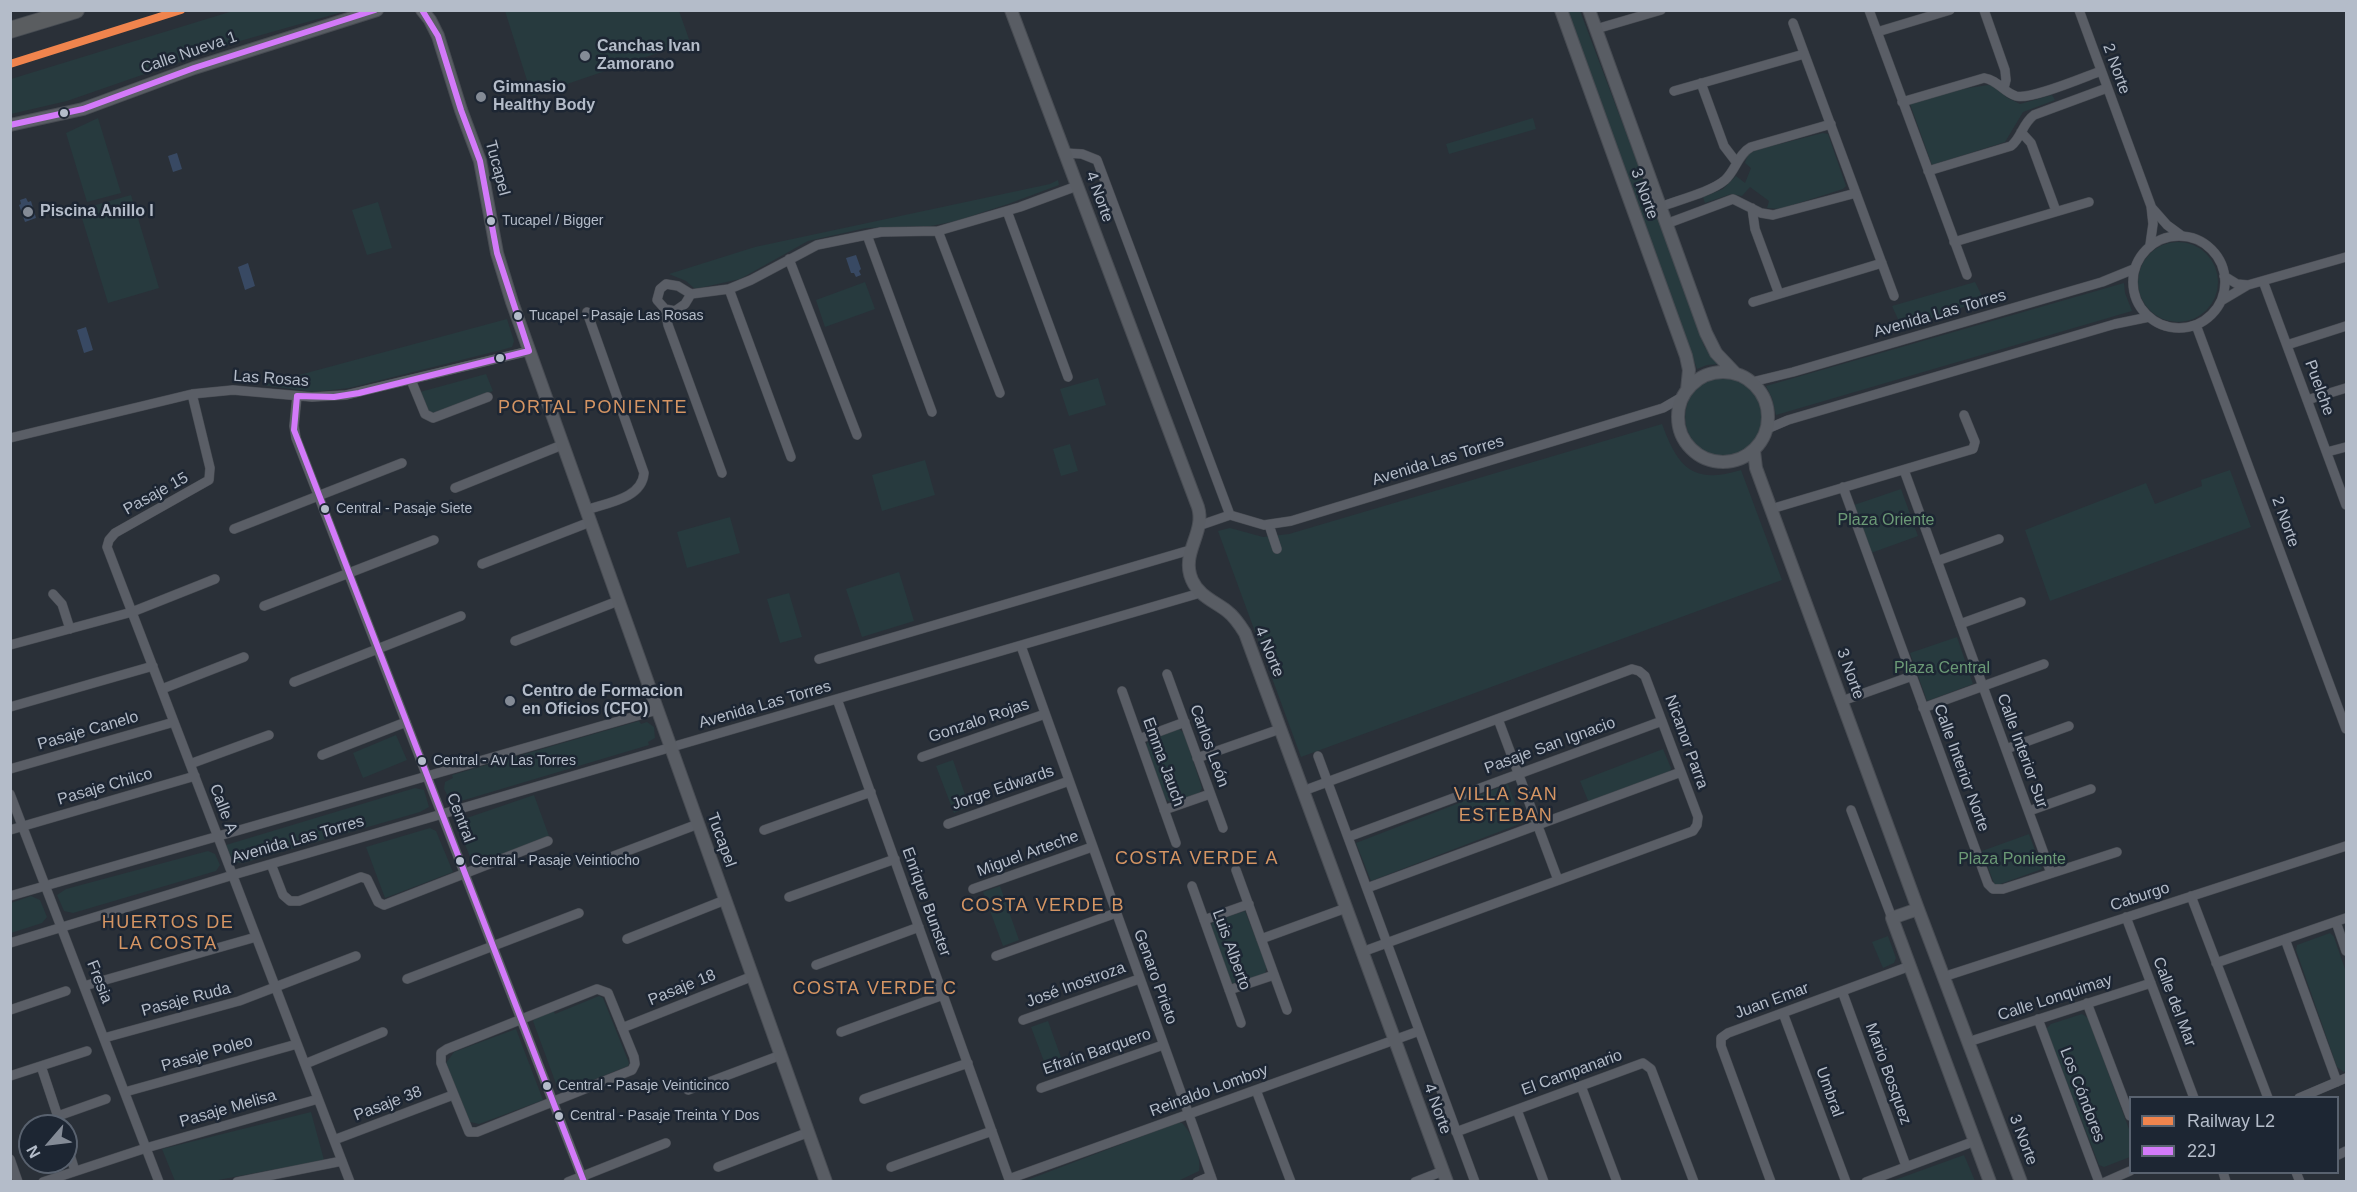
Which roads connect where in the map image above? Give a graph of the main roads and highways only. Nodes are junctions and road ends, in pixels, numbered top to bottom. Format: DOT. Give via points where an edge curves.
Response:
graph roads {
  1 [pos="76,10"];
  2 [pos="10,30"];
  1 -- 2 [label="highway"];
}
